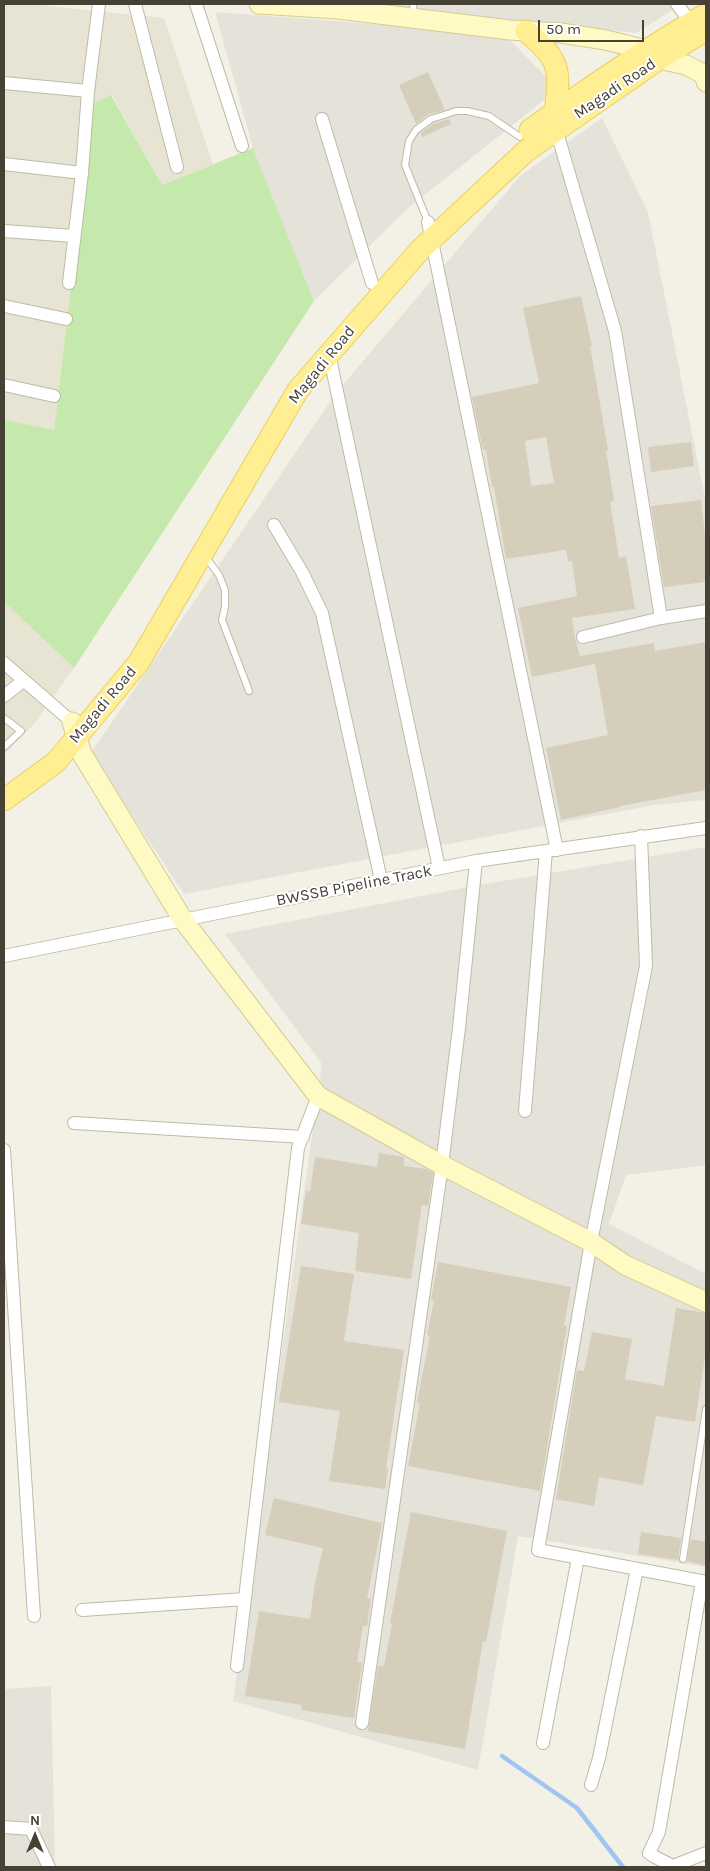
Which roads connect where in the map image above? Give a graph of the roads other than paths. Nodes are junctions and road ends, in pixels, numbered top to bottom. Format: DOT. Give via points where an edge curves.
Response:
graph roads {
  1 [pos="99,4"];
  2 [pos="135,4"];
  3 [pos="196,4"];
  4 [pos="259,4"];
  5 [pos="677,4"];
  6 [pos="319,6"];
  7 [pos="369,9"];
  8 [pos="414,11"];
  9 [pos="701,22"];
  10 [pos="526,31"];
  11 [pos="652,55"];
  12 [pos="706,82"];
  13 [pos="4,83"];
  14 [pos="88,91"];
  15 [pos="322,119"];
  16 [pos="555,121"];
  17 [pos="520,137"];
  18 [pos="242,146"];
  19 [pos="4,164"];
  20 [pos="177,167"];
  21 [pos="82,173"];
  22 [pos="430,230"];
  23 [pos="4,231"];
  24 [pos="74,236"];
  25 [pos="69,283"];
  26 [pos="372,283"];
  27 [pos="4,306"];
  28 [pos="66,319"];
  29 [pos="329,354"];
  30 [pos="4,385"];
  31 [pos="54,396"];
  32 [pos="274,525"];
  33 [pos="203,553"];
  34 [pos="706,611"];
  35 [pos="660,618"];
  36 [pos="582,637"];
  37 [pos="4,663"];
  38 [pos="23,682"];
  39 [pos="249,691"];
  40 [pos="4,696"];
  41 [pos="4,718"];
  42 [pos="74,729"];
  43 [pos="4,747"];
  44 [pos="4,782"];
  45 [pos="4,800"];
  46 [pos="706,828"];
  47 [pos="641,836"];
  48 [pos="551,851"];
  49 [pos="476,861"];
  50 [pos="440,868"];
  51 [pos="381,880"];
  52 [pos="183,920"];
  53 [pos="4,956"];
  54 [pos="318,1096"];
  55 [pos="525,1111"];
  56 [pos="74,1123"];
  57 [pos="303,1137"];
  58 [pos="4,1150"];
  59 [pos="442,1165"];
  60 [pos="591,1242"];
  61 [pos="706,1302"];
  62 [pos="706,1409"];
  63 [pos="578,1558"];
  64 [pos="683,1559"];
  65 [pos="637,1569"];
  66 [pos="704,1582"];
  67 [pos="245,1600"];
  68 [pos="82,1610"];
  69 [pos="34,1616"];
  70 [pos="237,1666"];
  71 [pos="362,1723"];
  72 [pos="543,1744"];
  73 [pos="591,1785"];
  74 [pos="4,1827"];
  75 [pos="706,1853"];
  76 [pos="49,1867"];
  1 -- 14 [label="street"];
  2 -- 20 [label="street"];
  3 -- 18 [label="street"];
  4 -- 6 [label="street"];
  5 -- 9 [label="street"];
  6 -- 7 [label="street"];
  7 -- 8 [label="street"];
  8 -- 10 [label="street"];
  9 -- 11 [label="main road, Magadi Road"];
  10 -- 11 [label="street" via="606,40"];
  10 -- 16 [label="main road" via="549,52 557,67 559,86"];
  11 -- 12 [label="street" via="696,69 705,75"];
  11 -- 16 [label="main road, Magadi Road"];
  13 -- 14 [label="street"];
  14 -- 21 [label="street"];
  15 -- 26 [label="street"];
  16 -- 17 [label="main road, Magadi Road"];
  16 -- 22 [label="main road, Magadi Road" via="526,151"];
  16 -- 35 [label="street" via="615,331"];
  17 -- 22 [label="main road, Magadi Road"];
  17 -- 22 [label="lane" via="488,116 467,111 444,114 416,130 409,141 405,165"];
  19 -- 21 [label="street"];
  21 -- 24 [label="street"];
  22 -- 26 [label="main road, Magadi Road" via="412,237"];
  22 -- 29 [label="main road, Magadi Road"];
  22 -- 48 [label="street"];
  23 -- 24 [label="street"];
  24 -- 25 [label="street"];
  26 -- 42 [label="main road, Magadi Road" via="290,378 130,651"];
  27 -- 28 [label="street"];
  29 -- 33 [label="main road, Magadi Road" via="298,390"];
  29 -- 50 [label="street"];
  30 -- 31 [label="street"];
  32 -- 51 [label="street" via="322,613"];
  33 -- 39 [label="lane" via="219,575 225,590 222,620"];
  33 -- 42 [label="main road, Magadi Road" via="139,662"];
  34 -- 35 [label="street"];
  35 -- 36 [label="street"];
  37 -- 38 [label="street"];
  38 -- 40 [label="street"];
  38 -- 42 [label="street"];
  41 -- 43 [label="lane" via="21,731"];
  42 -- 44 [label="main road, Magadi Road"];
  42 -- 45 [label="main road, Magadi Road" via="56,762"];
  42 -- 52 [label="street" via="82,754"];
  46 -- 47 [label="street, BWSSB Pipeline Track"];
  47 -- 48 [label="street, BWSSB Pipeline Track"];
  47 -- 60 [label="street" via="646,966"];
  48 -- 49 [label="street, BWSSB Pipeline Track"];
  48 -- 55 [label="street"];
  49 -- 50 [label="street, BWSSB Pipeline Track"];
  49 -- 59 [label="street"];
  50 -- 51 [label="street, BWSSB Pipeline Track"];
  51 -- 52 [label="street, BWSSB Pipeline Track"];
  52 -- 53 [label="street, BWSSB Pipeline Track"];
  52 -- 54 [label="street"];
  54 -- 57 [label="street"];
  54 -- 59 [label="street"];
  56 -- 57 [label="street"];
  57 -- 67 [label="street" via="298,1148"];
  58 -- 69 [label="street"];
  59 -- 60 [label="street"];
  59 -- 71 [label="street"];
  60 -- 61 [label="street" via="625,1265"];
  60 -- 63 [label="street" via="538,1550"];
  62 -- 64 [label="lane"];
  63 -- 65 [label="street"];
  63 -- 72 [label="street"];
  65 -- 66 [label="street"];
  65 -- 73 [label="street"];
  66 -- 75 [label="street" via="659,1832 649,1852 673,1866"];
  67 -- 68 [label="street"];
  67 -- 70 [label="street"];
  74 -- 76 [label="street" via="31,1829"];
}
